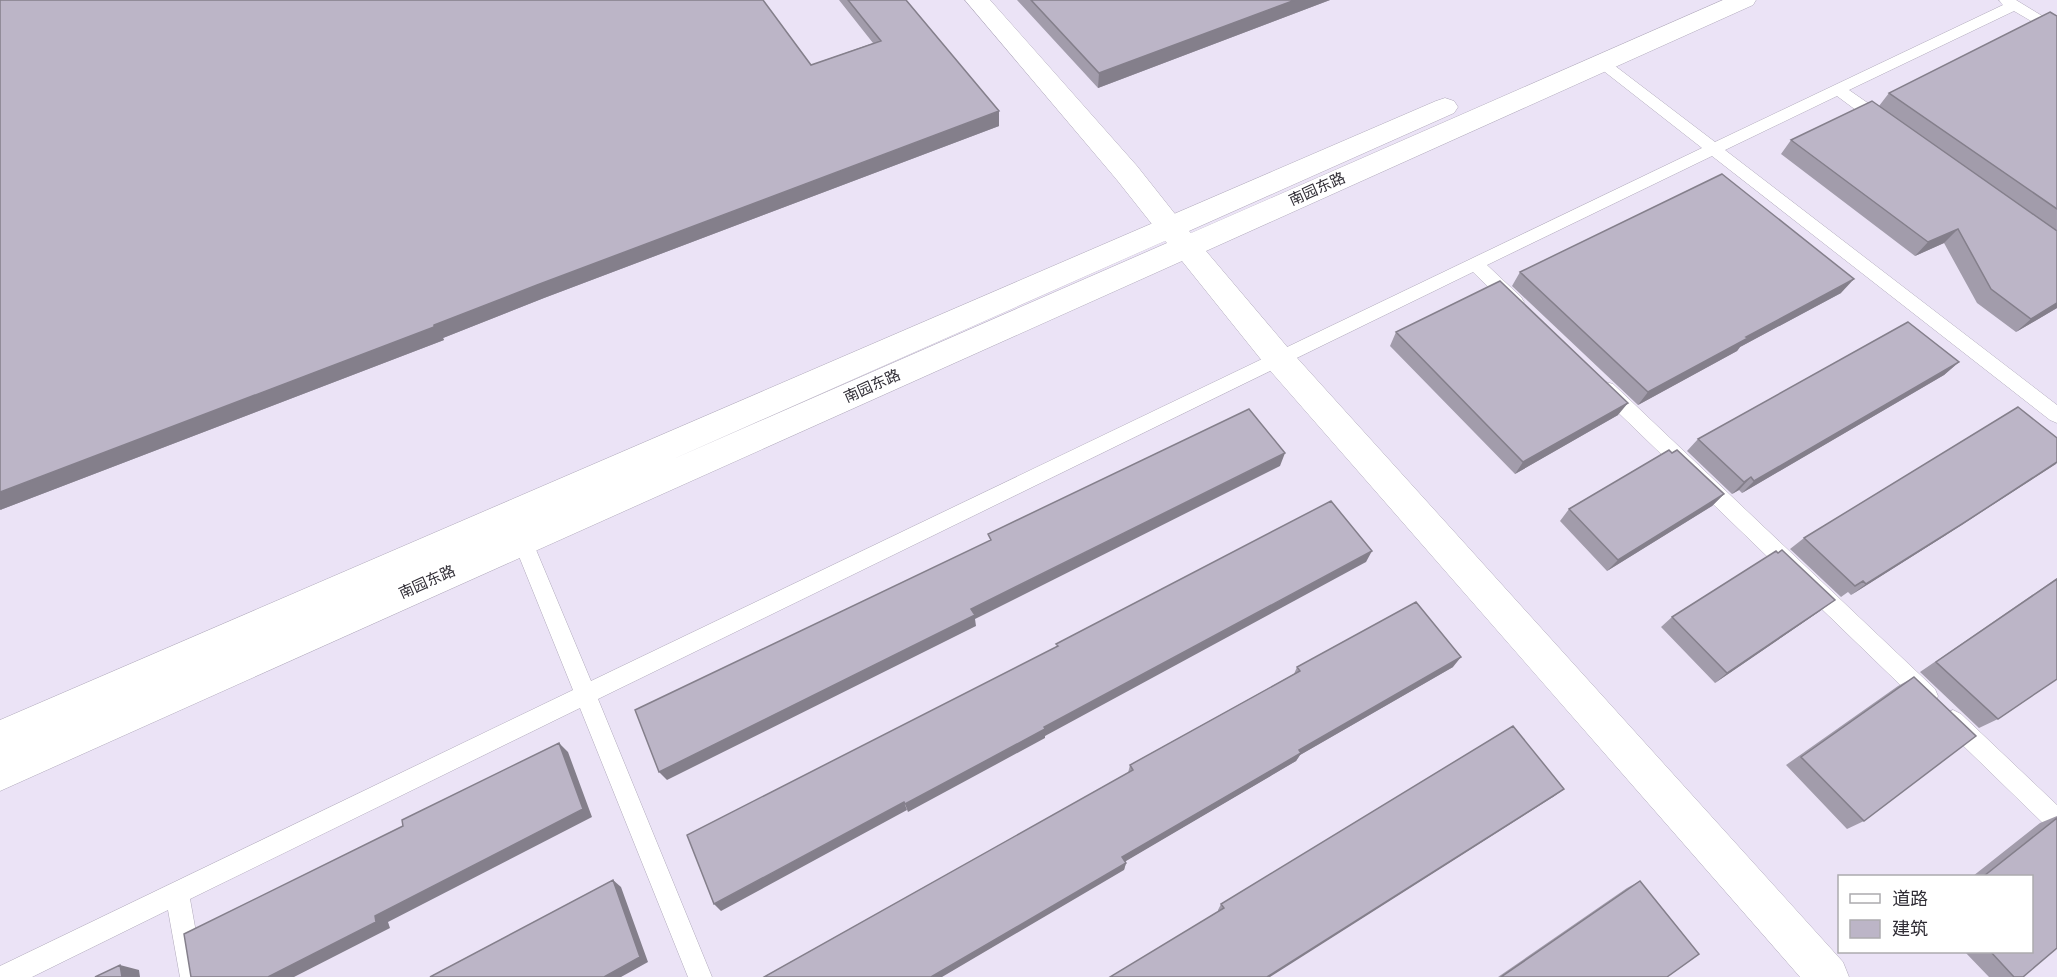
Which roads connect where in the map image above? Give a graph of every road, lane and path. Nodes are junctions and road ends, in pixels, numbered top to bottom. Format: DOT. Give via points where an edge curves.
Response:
graph roads {
  1 [pos="977,0"];
  2 [pos="1695,0"];
  3 [pos="1744,0"];
  4 [pos="2010,2"];
  5 [pos="2057,31"];
  6 [pos="1601,62"];
  7 [pos="1837,89"];
  8 [pos="1895,130"];
  9 [pos="1715,148"];
  10 [pos="1177,237"];
  11 [pos="1474,263"];
  12 [pos="1526,312"];
  13 [pos="1278,358"];
  14 [pos="1594,378"];
  15 [pos="2057,415"];
  16 [pos="522,539"];
  17 [pos="586,696"];
  18 [pos="0,738"];
  19 [pos="0,772"];
  20 [pos="2057,820"];
  21 [pos="177,892"];
  22 [pos="5,977"];
  23 [pos="192,977"];
  24 [pos="700,977"];
  25 [pos="1828,977"];
  1 -- 10 [label="main road" via="1127,173"];
  2 -- 10 [label="main road, 南园东路"];
  3 -- 6 [label="main road, 南园东路"];
  4 -- 5 [label="lane"];
  4 -- 7 [label="lane"];
  6 -- 9 [label="lane"];
  6 -- 10 [label="main road, 南园东路"];
  7 -- 8 [label="lane"];
  7 -- 9 [label="lane"];
  9 -- 11 [label="lane"];
  9 -- 15 [label="lane"];
  10 -- 13 [label="main road"];
  10 -- 16 [label="main road, 南园东路"];
  10 -- 18 [label="main road, 南园东路"];
  11 -- 12 [label="lane"];
  11 -- 13 [label="lane"];
  13 -- 17 [label="lane"];
  13 -- 25 [label="main road"];
  14 -- 20 [label="lane"];
  16 -- 17 [label="lane"];
  16 -- 19 [label="main road, 南园东路"];
  17 -- 21 [label="lane"];
  17 -- 24 [label="lane"];
  21 -- 22 [label="lane"];
  21 -- 23 [label="lane"];
}
